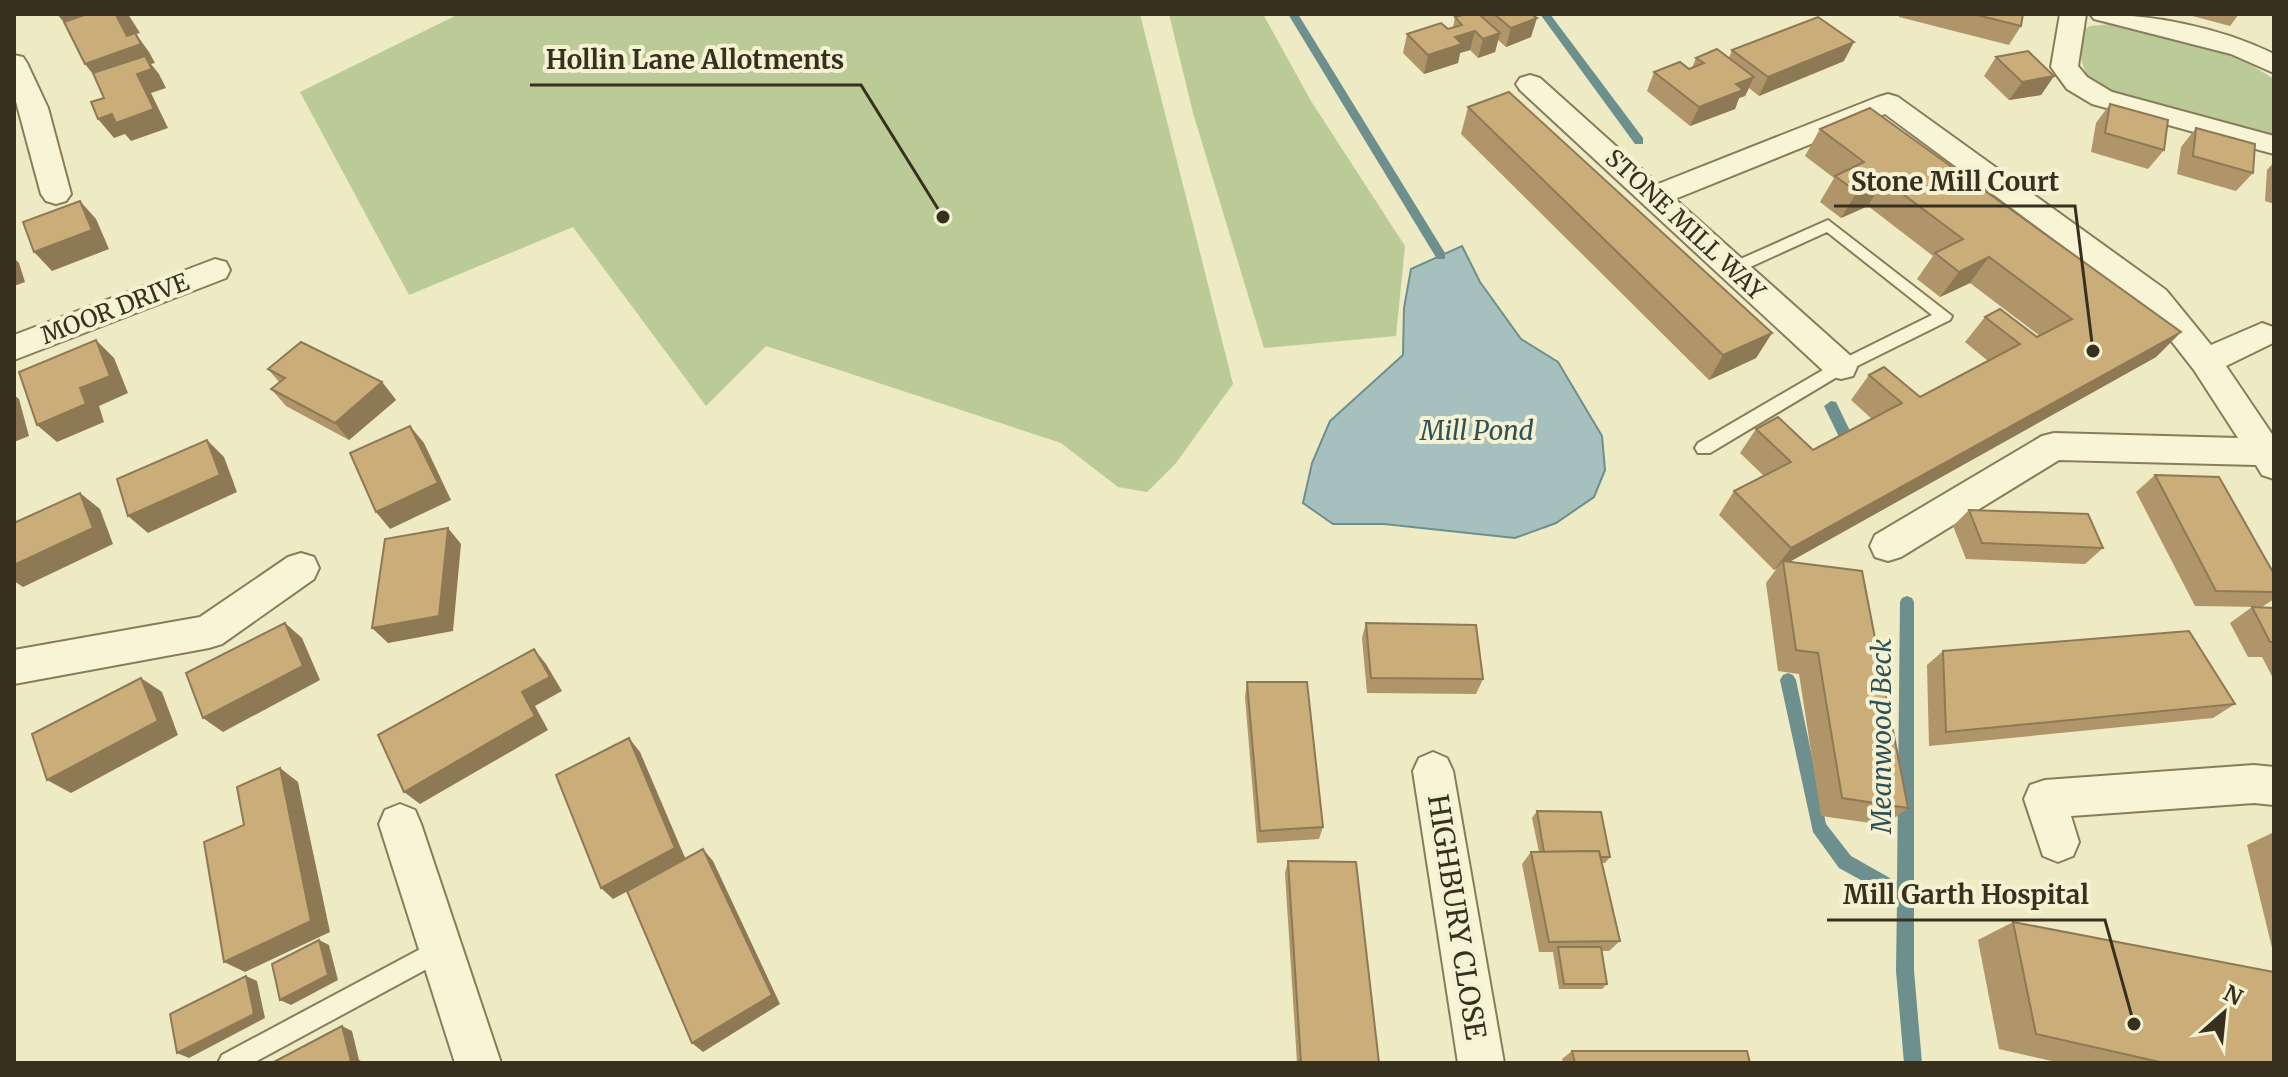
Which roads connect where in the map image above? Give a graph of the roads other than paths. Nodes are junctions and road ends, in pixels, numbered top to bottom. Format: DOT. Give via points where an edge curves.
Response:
graph roads {
  1 [pos="2073,14"];
  2 [pos="2103,14"];
  3 [pos="14,63"];
  4 [pos="2274,65"];
  5 [pos="1530,84"];
  6 [pos="24,111"];
  7 [pos="2274,145"];
  8 [pos="56,194"];
  9 [pos="1656,196"];
  10 [pos="1732,269"];
  11 [pos="215,270"];
  12 [pos="2262,335"];
  13 [pos="14,348"];
  14 [pos="2206,361"];
  15 [pos="1841,367"];
  16 [pos="1704,448"];
  17 [pos="2270,459"];
  18 [pos="1888,546"];
  19 [pos="301,568"];
  20 [pos="14,667"];
  21 [pos="1433,771"];
  22 [pos="2274,786"];
  23 [pos="400,824"];
  24 [pos="2058,842"];
  25 [pos="441,949"];
  26 [pos="230,1063"];
  27 [pos="478,1063"];
  28 [pos="1481,1063"];
  1 -- 7 [label="street" via="2064,67 2077,83 2102,98"];
  2 -- 4 [label="street" via="2240,48"];
  3 -- 6 [label="street"];
  5 -- 9 [label="street, STONE MILL WAY"];
  6 -- 8 [label="street"];
  9 -- 10 [label="street, STONE MILL WAY"];
  9 -- 14 [label="street" via="1888,103 2155,298"];
  10 -- 15 [label="street, STONE MILL WAY"];
  10 -- 15 [label="lane" via="1828,225 1944,316"];
  11 -- 13 [label="street, MOOR DRIVE"];
  12 -- 14 [label="street"];
  14 -- 17 [label="street"];
  15 -- 16 [label="lane"];
  17 -- 18 [label="street" via="2054,446"];
  19 -- 20 [label="street" via="209,632"];
  21 -- 28 [label="street, HIGHBURY CLOSE"];
  22 -- 24 [label="street" via="2045,799"];
  23 -- 25 [label="street"];
  25 -- 26 [label="lane"];
  25 -- 27 [label="street"];
}
